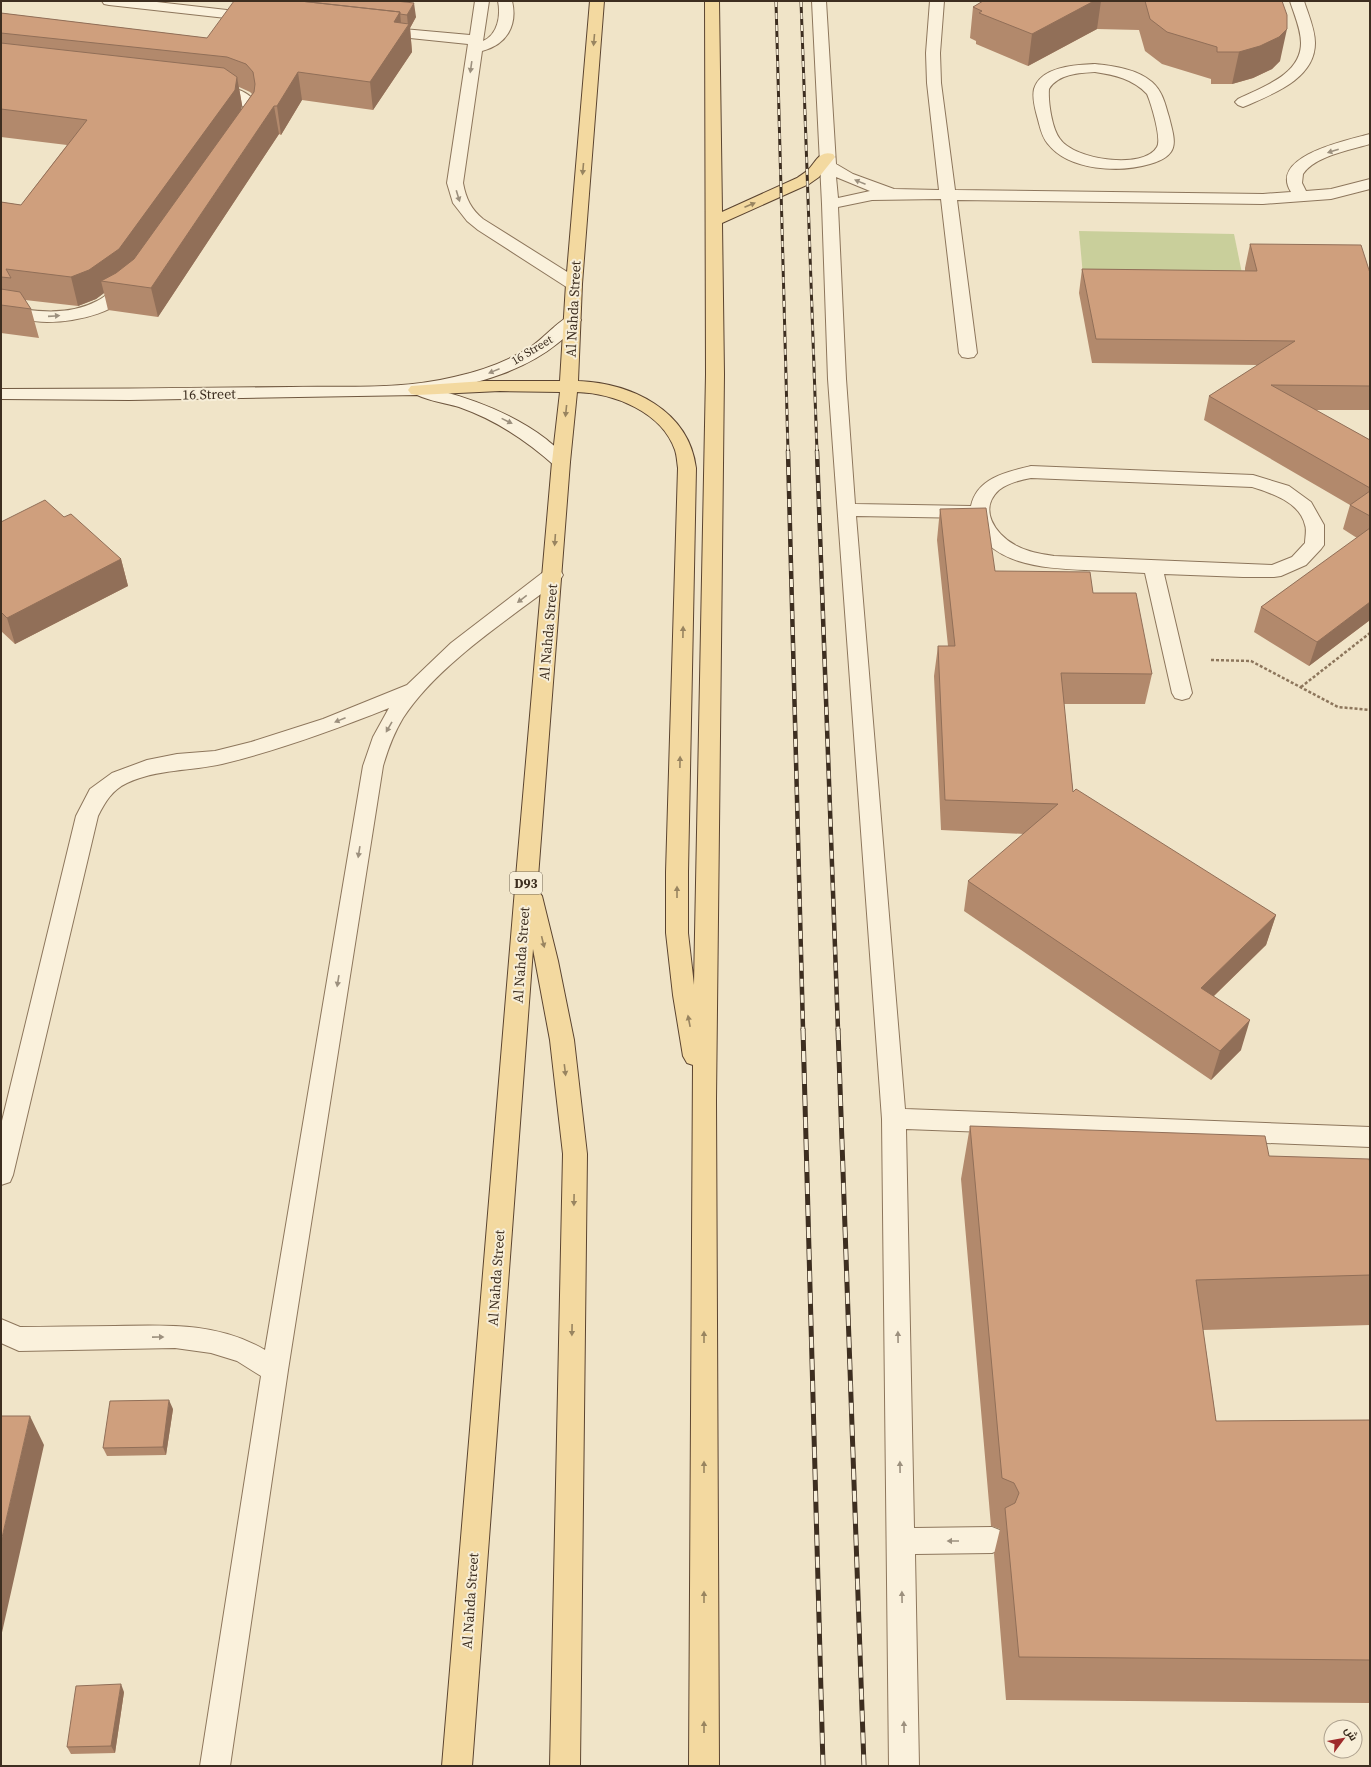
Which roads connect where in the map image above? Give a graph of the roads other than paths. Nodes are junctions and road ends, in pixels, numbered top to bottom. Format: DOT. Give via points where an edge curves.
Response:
graph roads {
  1 [pos="109,1"];
  2 [pos="482,1"];
  3 [pos="505,1"];
  4 [pos="597,1"];
  5 [pos="712,1"];
  6 [pos="819,1"];
  7 [pos="937,1"];
  8 [pos="1297,1"];
  9 [pos="144,3"];
  10 [pos="269,19"];
  11 [pos="364,30"];
  12 [pos="474,45"];
  13 [pos="201,88"];
  14 [pos="1243,102"];
  15 [pos="236,138"];
  16 [pos="1370,139"];
  17 [pos="828,162"];
  18 [pos="1121,181"];
  19 [pos="1370,184"];
  20 [pos="894,194"];
  21 [pos="947,194"];
  22 [pos="1302,197"];
  23 [pos="830,204"];
  24 [pos="714,221"];
  25 [pos="142,270"];
  26 [pos="574,284"];
  27 [pos="1,311"];
  28 [pos="572,320"];
  29 [pos="968,353"];
  30 [pos="569,387"];
  31 [pos="417,390"];
  32 [pos="1,394"];
  33 [pos="561,462"];
  34 [pos="846,510"];
  35 [pos="979,512"];
  36 [pos="1153,567"];
  37 [pos="553,575"];
  38 [pos="415,689"];
  39 [pos="1182,693"];
  40 [pos="527,877"];
  41 [pos="704,1100"];
  42 [pos="894,1119"];
  43 [pos="1370,1137"];
  44 [pos="1,1175"];
  45 [pos="1,1331"];
  46 [pos="275,1370"];
  47 [pos="992,1540"];
  48 [pos="901,1541"];
  49 [pos="215,1766"];
  50 [pos="458,1766"];
  51 [pos="565,1766"];
  52 [pos="704,1766"];
  53 [pos="904,1766"];
  1 -- 9 [label="street"];
  2 -- 12 [label="street"];
  3 -- 12 [label="street" via="506,10 499,38 493,43"];
  4 -- 26 [label="main road, Al Nahda Street / D93, one-way"];
  5 -- 24 [label="main road"];
  6 -- 17 [label="street"];
  7 -- 21 [label="street" via="933,53 934,83"];
  8 -- 14 [label="street" via="1308,43 1307,54 1302,64 1282,81"];
  9 -- 10 [label="street"];
  11 -- 12 [label="street"];
  12 -- 26 [label="street, one-way" via="455,183 462,207 484,227"];
  13 -- 15 [label="street" via="232,91 251,103 253,111"];
  16 -- 22 [label="street, one-way" via="1312,158 1300,165 1294,175 1294,186"];
  20 -- 17 [label="street, one-way" via="864,184"];
  17 -- 23 [label="street"];
  24 -- 17 [label="main road, one-way" via="797,184"];
  18 -- 18 [label="street" via="1138,164 1164,150 1167,140 1153,92 1131,76 1095,68 1078,69 1049,79 1042,88 1040,97 1054,142 1064,151 1080,159 1098,163"];
  18 -- 21 [label="street"];
  18 -- 22 [label="street" via="1228,200"];
  19 -- 22 [label="street" via="1331,194"];
  20 -- 21 [label="street"];
  20 -- 23 [label="street" via="865,196"];
  21 -- 29 [label="street"];
  23 -- 34 [label="street" via="837,378"];
  24 -- 41 [label="main road" via="715,374"];
  27 -- 25 [label="street, one-way" via="45,317 88,311 122,294"];
  26 -- 28 [label="main road, Al Nahda Street / D93"];
  28 -- 30 [label="main road, Al Nahda Street / D93"];
  28 -- 31 [label="street, 16 Street, one-way" via="552,339 524,357 492,372 456,383"];
  30 -- 31 [label="main road" via="497,386"];
  30 -- 33 [label="main road, Al Nahda Street / D93, one-way"];
  41 -- 30 [label="main road, one-way" via="684,995 677,933 687,476 684,447 672,429 655,412 632,399 604,389"];
  31 -- 32 [label="street, 16 Street" via="129,395"];
  31 -- 33 [label="street, 16 Street, one-way" via="484,410 514,424 540,442"];
  33 -- 37 [label="main road, Al Nahda Street / D93, one-way"];
  34 -- 35 [label="street"];
  34 -- 42 [label="street"];
  35 -- 36 [label="street" via="985,530 1001,546 1025,557 1054,562"];
  35 -- 36 [label="street" via="983,498 994,486 1010,477 1031,472 1222,479 1253,481 1282,490 1304,506 1315,525 1314,545 1299,561 1274,570"];
  36 -- 39 [label="street"];
  37 -- 38 [label="street, one-way" via="467,641"];
  37 -- 40 [label="main road, Al Nahda Street / D93"];
  38 -- 44 [label="street, one-way" via="330,724 253,749 215,758 147,768 119,778 98,794 87,816"];
  38 -- 46 [label="street, one-way" via="383,736 373,766"];
  40 -- 50 [label="main road, Al Nahda Street / D93"];
  40 -- 51 [label="main road, one-way" via="562,1040 575,1154"];
  52 -- 41 [label="main road, one-way"];
  42 -- 43 [label="street"];
  48 -- 42 [label="street, one-way"];
  45 -- 46 [label="street, one-way" via="19,1339 175,1336 211,1341 245,1352"];
  46 -- 49 [label="street"];
  47 -- 48 [label="street, one-way"];
  53 -- 48 [label="street, one-way"];
}
